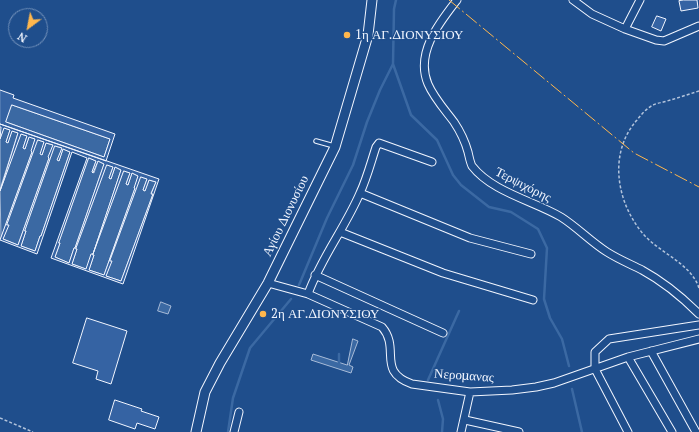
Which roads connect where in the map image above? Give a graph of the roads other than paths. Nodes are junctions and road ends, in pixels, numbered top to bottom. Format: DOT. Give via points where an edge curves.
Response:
graph roads {
  1 [pos="372,0"];
  2 [pos="457,0"];
  3 [pos="640,0"];
  4 [pos="576,1"];
  5 [pos="699,26"];
  6 [pos="625,29"];
  7 [pos="316,141"];
  8 [pos="335,147"];
  9 [pos="432,162"];
  10 [pos="360,193"];
  11 [pos="340,232"];
  12 [pos="531,254"];
  13 [pos="315,275"];
  14 [pos="268,283"];
  15 [pos="308,294"];
  16 [pos="533,300"];
  17 [pos="699,314"];
  18 [pos="699,325"];
  19 [pos="443,333"];
  20 [pos="699,339"];
  21 [pos="651,351"];
  22 [pos="628,357"];
  23 [pos="595,369"];
  24 [pos="470,392"];
  25 [pos="239,412"];
  26 [pos="464,420"];
  27 [pos="196,432"];
  28 [pos="235,432"];
  29 [pos="461,432"];
  30 [pos="519,432"];
  31 [pos="628,432"];
  32 [pos="672,432"];
  33 [pos="696,432"];
  1 -- 8 [label="street, Αγίου Διονυσίου" via="368,35"];
  2 -- 17 [label="street, Τερψιχόρης" via="437,26 429,44 425,55 425,73 428,84 458,129 472,165 496,185 562,218 607,252 643,270 682,297"];
  3 -- 6 [label="street"];
  4 -- 6 [label="street" via="592,14"];
  5 -- 6 [label="street" via="664,41"];
  7 -- 8 [label="lane"];
  8 -- 14 [label="street, Αγίου Διονυσίου"];
  9 -- 10 [label="street" via="379,143"];
  10 -- 11 [label="street"];
  10 -- 12 [label="street" via="470,238"];
  11 -- 13 [label="street"];
  11 -- 16 [label="street" via="443,273"];
  13 -- 15 [label="street"];
  13 -- 19 [label="street"];
  14 -- 15 [label="street, Νερομανας"];
  14 -- 27 [label="street, Αγίου Διονυσίου" via="205,392"];
  15 -- 24 [label="street, Νερομανας" via="382,326 389,338 393,371 404,381"];
  18 -- 23 [label="street" via="609,339 595,352"];
  20 -- 21 [label="street, Νερομανας"];
  21 -- 22 [label="street, Νερομανας"];
  21 -- 33 [label="street"];
  22 -- 23 [label="street, Νερομανας"];
  22 -- 32 [label="street"];
  23 -- 24 [label="street, Νερομανας" via="536,388"];
  23 -- 31 [label="street"];
  24 -- 26 [label="street"];
  25 -- 28 [label="street"];
  26 -- 29 [label="street"];
  26 -- 30 [label="street"];
}
